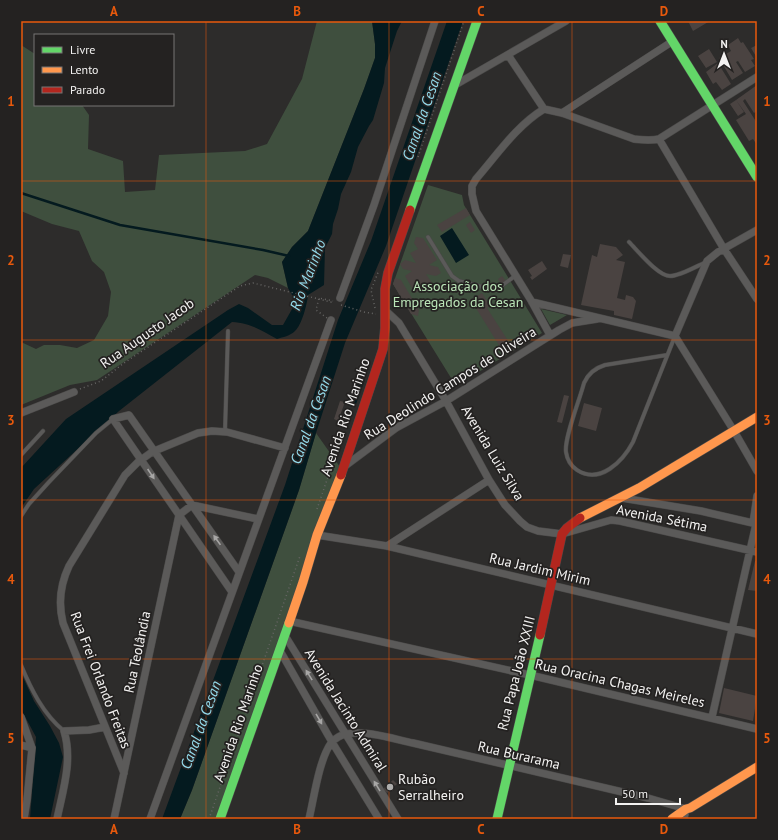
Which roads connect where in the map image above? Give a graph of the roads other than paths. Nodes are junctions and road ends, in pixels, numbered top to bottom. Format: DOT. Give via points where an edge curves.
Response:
graph roads {
  1 [pos="435,21"];
  2 [pos="477,21"];
  3 [pos="566,21"];
  4 [pos="660,21"];
  5 [pos="673,41"];
  6 [pos="508,55"];
  7 [pos="757,78"];
  8 [pos="455,85"];
  9 [pos="713,105"];
  10 [pos="544,109"];
  11 [pos="562,113"];
  12 [pos="659,139"];
  13 [pos="757,177"];
  14 [pos="757,230"];
  15 [pos="428,237"];
  16 [pos="629,242"];
  17 [pos="724,249"];
  18 [pos="707,261"];
  19 [pos="515,276"];
  20 [pos="757,299"];
  21 [pos="336,301"];
  22 [pos="532,302"];
  23 [pos="385,312"];
  24 [pos="329,319"];
  25 [pos="597,319"];
  26 [pos="228,331"];
  27 [pos="550,335"];
  28 [pos="674,336"];
  29 [pos="667,355"];
  30 [pos="74,392"];
  31 [pos="446,401"];
  32 [pos="21,413"];
  33 [pos="757,417"];
  34 [pos="113,419"];
  35 [pos="43,431"];
  36 [pos="734,431"];
  37 [pos="225,432"];
  38 [pos="285,448"];
  39 [pos="155,450"];
  40 [pos="21,455"];
  41 [pos="141,459"];
  42 [pos="343,470"];
  43 [pos="757,472"];
  44 [pos="490,480"];
  45 [pos="757,496"];
  46 [pos="622,498"];
  47 [pos="192,505"];
  48 [pos="179,515"];
  49 [pos="21,516"];
  50 [pos="258,519"];
  51 [pos="755,524"];
  52 [pos="562,534"];
  53 [pos="317,535"];
  54 [pos="387,546"];
  55 [pos="754,551"];
  56 [pos="239,572"];
  57 [pos="552,586"];
  58 [pos="232,592"];
  59 [pos="289,621"];
  60 [pos="733,628"];
  61 [pos="284,634"];
  62 [pos="757,634"];
  63 [pos="279,649"];
  64 [pos="21,665"];
  65 [pos="530,675"];
  66 [pos="21,717"];
  67 [pos="712,717"];
  68 [pos="105,727"];
  69 [pos="757,729"];
  70 [pos="64,731"];
  71 [pos="345,734"];
  72 [pos="332,742"];
  73 [pos="21,746"];
  74 [pos="32,748"];
  75 [pos="508,766"];
  76 [pos="757,767"];
  77 [pos="124,773"];
  78 [pos="686,809"];
  79 [pos="24,819"];
  80 [pos="57,819"];
  81 [pos="114,819"];
  82 [pos="150,819"];
  83 [pos="220,819"];
  84 [pos="309,819"];
  85 [pos="379,819"];
  86 [pos="398,819"];
  87 [pos="497,819"];
  88 [pos="672,819"];
  89 [pos="684,819"];
  1 -- 21 [label="street" via="374,205"];
  2 -- 8 [label="street, Avenida Rio Marinho"];
  3 -- 6 [label="street"];
  4 -- 5 [label="street"];
  5 -- 9 [label="street"];
  5 -- 11 [label="street"];
  6 -- 8 [label="street"];
  6 -- 10 [label="street"];
  7 -- 9 [label="street"];
  8 -- 23 [label="street, Avenida Rio Marinho" via="388,273"];
  9 -- 12 [label="street"];
  9 -- 13 [label="street"];
  10 -- 11 [label="street"];
  10 -- 19 [label="street" via="521,126 472,186 476,211"];
  11 -- 12 [label="street" via="634,139"];
  12 -- 17 [label="street"];
  14 -- 17 [label="street"];
  15 -- 19 [label="lane" via="452,276 459,281 491,289 500,287"];
  16 -- 18 [label="lane" via="666,275 675,275"];
  17 -- 18 [label="street"];
  17 -- 20 [label="street"];
  18 -- 28 [label="street"];
  19 -- 22 [label="street"];
  22 -- 25 [label="street"];
  22 -- 27 [label="street"];
  23 -- 31 [label="street, Avenida Luiz Silva" via="399,323"];
  23 -- 42 [label="street, Avenida Rio Marinho" via="383,349"];
  24 -- 38 [label="street"];
  25 -- 27 [label="street, Rua Deolindo Campos de Oliveira" via="572,323"];
  25 -- 28 [label="street"];
  26 -- 37 [label="lane"];
  27 -- 31 [label="street, Rua Deolindo Campos de Oliveira"];
  28 -- 29 [label="lane"];
  28 -- 36 [label="street"];
  29 -- 29 [label="lane" via="633,442 623,458 609,469 596,474 583,473 575,468 567,457 566,444 584,383 589,375 605,365"];
  30 -- 32 [label="street"];
  31 -- 42 [label="street, Rua Deolindo Campos de Oliveira" via="396,428"];
  31 -- 44 [label="street, Avenida Luiz Silva"];
  33 -- 36 [label="street"];
  34 -- 39 [label="street" via="129,415"];
  34 -- 41 [label="street"];
  34 -- 49 [label="lane" via="49,482"];
  35 -- 40 [label="lane"];
  36 -- 43 [label="street"];
  36 -- 46 [label="street"];
  37 -- 38 [label="street, Rua Frei Orlando Freitas"];
  37 -- 39 [label="street, Rua Frei Orlando Freitas" via="198,433"];
  38 -- 50 [label="street"];
  39 -- 41 [label="street, Rua Frei Orlando Freitas"];
  39 -- 47 [label="street"];
  41 -- 48 [label="street, one-way"];
  41 -- 68 [label="street, Rua Frei Orlando Freitas" via="125,475 68,566 61,589 63,623"];
  42 -- 53 [label="street, Avenida Rio Marinho"];
  44 -- 52 [label="street, Avenida Luiz Silva" via="506,505 527,527"];
  44 -- 54 [label="street"];
  45 -- 51 [label="street"];
  46 -- 51 [label="street" via="701,511"];
  46 -- 52 [label="street" via="577,521"];
  47 -- 48 [label="street"];
  47 -- 50 [label="street"];
  56 -- 47 [label="street, one-way"];
  48 -- 58 [label="street"];
  48 -- 77 [label="street, Rua Teolândia"];
  50 -- 56 [label="street"];
  51 -- 55 [label="street"];
  52 -- 55 [label="street, Avenida Sétima" via="611,520 620,520"];
  52 -- 57 [label="street, Rua Papa João XXIII"];
  53 -- 54 [label="street, Rua Jardim Mirim"];
  53 -- 59 [label="street, Avenida Rio Marinho"];
  54 -- 57 [label="street, Rua Jardim Mirim"];
  55 -- 60 [label="street"];
  56 -- 58 [label="street"];
  57 -- 60 [label="street, Rua Jardim Mirim"];
  57 -- 65 [label="street, Rua Papa João XXIII"];
  58 -- 82 [label="street"];
  59 -- 61 [label="street, Avenida Rio Marinho"];
  59 -- 65 [label="street, Rua Oracina Chagas Meireles"];
  60 -- 62 [label="street, Rua Jardim Mirim"];
  60 -- 67 [label="street"];
  61 -- 63 [label="street, Avenida Rio Marinho"];
  71 -- 61 [label="street, Avenida Jacinto Admiral, one-way"];
  63 -- 72 [label="street, Avenida Jacinto Admiral, one-way"];
  63 -- 83 [label="street, Avenida Rio Marinho"];
  64 -- 70 [label="lane" via="32,690 51,719"];
  65 -- 67 [label="street, Rua Oracina Chagas Meireles"];
  65 -- 75 [label="street, Rua Papa João XXIII"];
  66 -- 74 [label="street"];
  67 -- 69 [label="street, Rua Oracina Chagas Meireles"];
  68 -- 70 [label="street"];
  68 -- 77 [label="street, Rua Frei Orlando Freitas"];
  70 -- 80 [label="street" via="68,742 67,768"];
  71 -- 72 [label="street"];
  71 -- 75 [label="street, Rua Burarama" via="374,735"];
  86 -- 71 [label="street, Avenida Jacinto Admiral, one-way"];
  72 -- 84 [label="street" via="323,761"];
  72 -- 85 [label="street, Avenida Jacinto Admiral"];
  73 -- 74 [label="street"];
  74 -- 79 [label="street"];
  75 -- 78 [label="street, Rua Burarama"];
  75 -- 87 [label="street, Rua Papa João XXIII"];
  76 -- 78 [label="street"];
  77 -- 81 [label="street, Rua Teolândia"];
  78 -- 88 [label="street"];
  78 -- 89 [label="street"];
}
